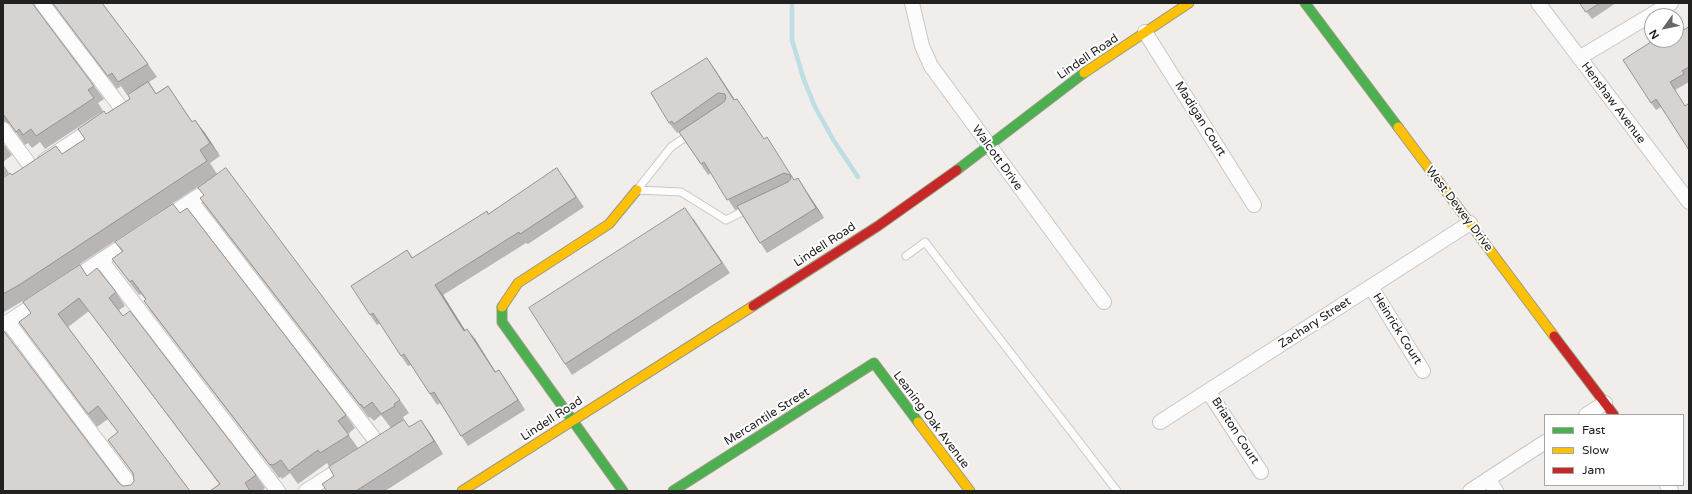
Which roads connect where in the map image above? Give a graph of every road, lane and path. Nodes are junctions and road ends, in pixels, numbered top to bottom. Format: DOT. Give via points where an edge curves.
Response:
graph roads {
  1 [pos="42,3"];
  2 [pos="912,3"];
  3 [pos="1189,3"];
  4 [pos="1305,3"];
  5 [pos="1538,3"];
  6 [pos="1671,3"];
  7 [pos="1145,32"];
  8 [pos="1579,58"];
  9 [pos="135,100"];
  10 [pos="122,109"];
  11 [pos="3,129"];
  12 [pos="696,130"];
  13 [pos="989,147"];
  14 [pos="226,178"];
  15 [pos="637,190"];
  16 [pos="191,201"];
  17 [pos="1689,201"];
  18 [pos="1254,205"];
  19 [pos="752,207"];
  20 [pos="1470,223"];
  21 [pos="906,256"];
  22 [pos="101,260"];
  23 [pos="1371,287"];
  24 [pos="1104,302"];
  25 [pos="5,324"];
  26 [pos="874,363"];
  27 [pos="1423,371"];
  28 [pos="1208,391"];
  29 [pos="1605,403"];
  30 [pos="1588,414"];
  31 [pos="1613,414"];
  32 [pos="571,421"];
  33 [pos="1160,422"];
  34 [pos="1544,443"];
  35 [pos="1261,472"];
  36 [pos="1492,485"];
  37 [pos="135,491"];
  38 [pos="278,491"];
  39 [pos="306,491"];
  40 [pos="462,491"];
  41 [pos="623,491"];
  42 [pos="673,491"];
  43 [pos="970,491"];
  44 [pos="1117,491"];
  45 [pos="1470,491"];
  1 -- 10 [label="street"];
  2 -- 13 [label="street, Walcott Drive" via="922,46 931,66"];
  3 -- 7 [label="street, Lindell Road"];
  4 -- 20 [label="street, West Dewey Drive"];
  5 -- 8 [label="street, Henshaw Avenue"];
  6 -- 8 [label="street"];
  7 -- 13 [label="street, Lindell Road" via="1070,82"];
  7 -- 18 [label="street, Madigan Court"];
  8 -- 17 [label="street, Henshaw Avenue"];
  9 -- 10 [label="street"];
  10 -- 11 [label="street" via="27,172"];
  12 -- 15 [label="lane" via="671,147"];
  13 -- 24 [label="street, Walcott Drive"];
  13 -- 32 [label="street, Lindell Road" via="842,249"];
  14 -- 16 [label="street"];
  15 -- 19 [label="lane" via="681,192 726,220"];
  15 -- 32 [label="street" via="609,224 518,283 500,308 502,322"];
  16 -- 22 [label="street"];
  16 -- 39 [label="street" via="384,442"];
  20 -- 23 [label="street, Zachary Street"];
  20 -- 29 [label="street, West Dewey Drive"];
  21 -- 44 [label="lane" via="925,242"];
  22 -- 25 [label="street"];
  22 -- 38 [label="street"];
  23 -- 27 [label="street, Heinrick Court"];
  23 -- 28 [label="street, Zachary Street"];
  25 -- 37 [label="street"];
  26 -- 42 [label="street, Mercantile Street"];
  26 -- 43 [label="street, Leaning Oak Avenue"];
  28 -- 33 [label="street, Zachary Street"];
  28 -- 35 [label="street, Briaton Court"];
  29 -- 30 [label="street"];
  29 -- 31 [label="street, West Dewey Drive"];
  32 -- 40 [label="street, Lindell Road"];
  32 -- 41 [label="street"];
  34 -- 36 [label="street"];
  36 -- 45 [label="street"];
}
